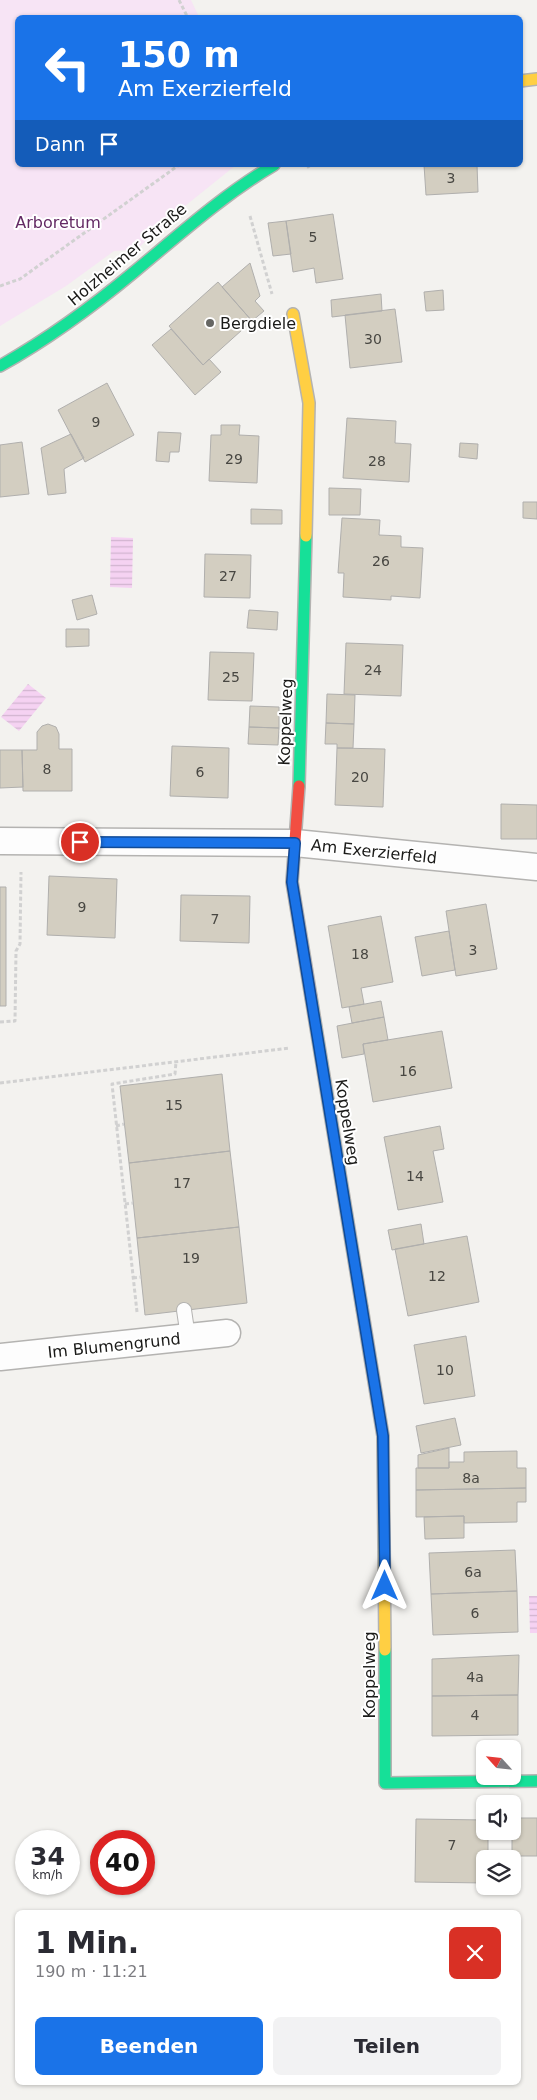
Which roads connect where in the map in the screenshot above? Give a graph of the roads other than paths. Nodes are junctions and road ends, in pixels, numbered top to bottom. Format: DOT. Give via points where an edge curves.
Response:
graph roads {
  1 [pos="537,79"];
  2 [pos="523,81"];
  3 [pos="270,167"];
  4 [pos="293,314"];
  5 [pos="0,366"];
  6 [pos="0,841"];
  7 [pos="295,843"];
  8 [pos="537,867"];
  9 [pos="184,1310"];
  10 [pos="227,1333"];
  11 [pos="188,1337"];
  12 [pos="0,1357"];
  13 [pos="537,1781"];
  1 -- 2 [label="street"];
  3 -- 5 [label="street, Holzheimer Straße" via="201,213 79,317"];
  4 -- 7 [label="street, Koppelweg" via="309,403"];
  6 -- 7 [label="street, Am Exerzierfeld"];
  7 -- 8 [label="street, Am Exerzierfeld"];
  7 -- 13 [label="street, Koppelweg" via="292,882 383,1436 385,1783"];
  9 -- 11 [label="lane"];
  10 -- 11 [label="street, Im Blumengrund"];
  11 -- 12 [label="street, Im Blumengrund"];
}
